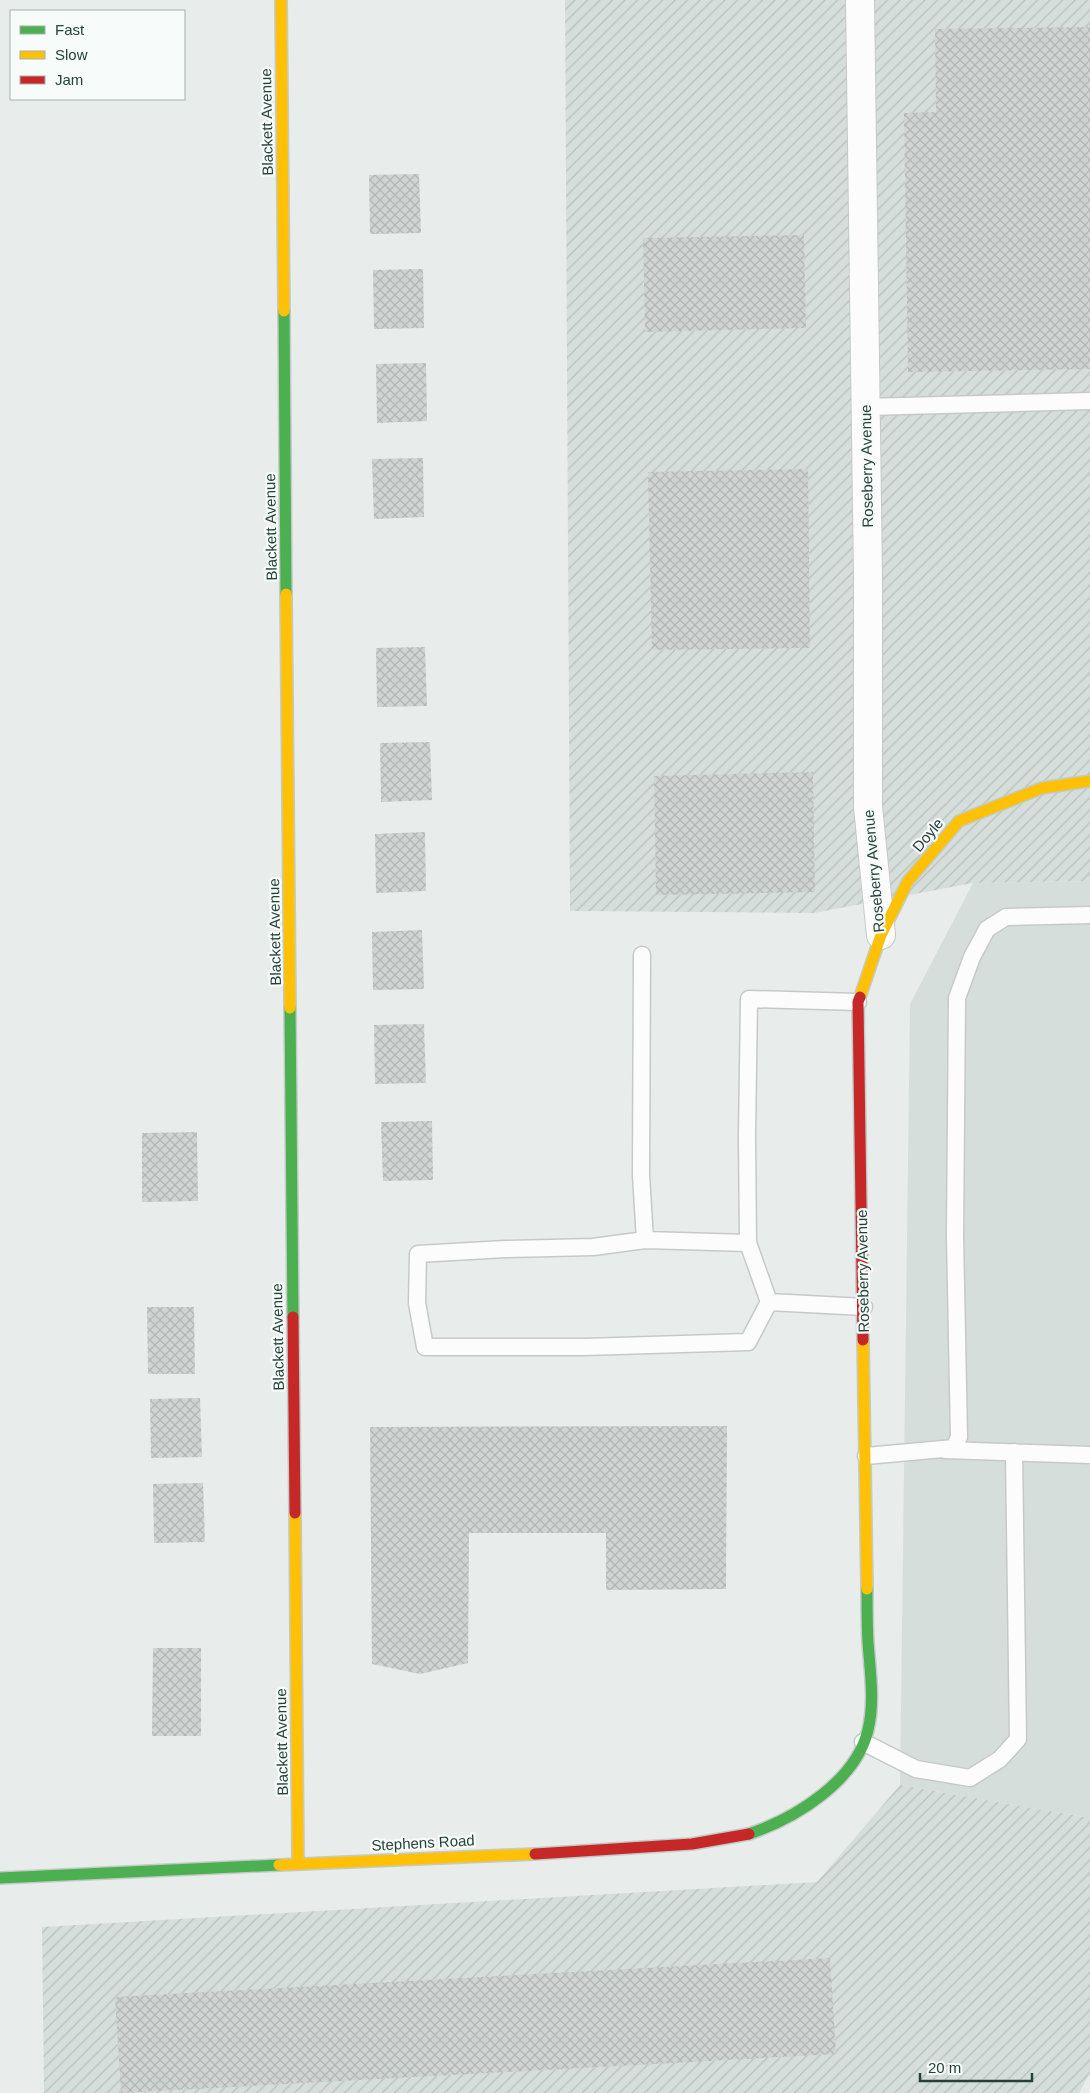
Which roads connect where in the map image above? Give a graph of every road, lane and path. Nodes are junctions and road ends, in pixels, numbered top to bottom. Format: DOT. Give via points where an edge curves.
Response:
graph roads {
  1 [pos="281,0"];
  2 [pos="860,0"];
  3 [pos="1090,401"];
  4 [pos="866,407"];
  5 [pos="1090,781"];
  6 [pos="1090,915"];
  7 [pos="881,935"];
  8 [pos="642,955"];
  9 [pos="858,1002"];
  10 [pos="645,1240"];
  11 [pos="748,1243"];
  12 [pos="769,1302"];
  13 [pos="864,1307"];
  14 [pos="941,1449"];
  15 [pos="1014,1452"];
  16 [pos="1090,1455"];
  17 [pos="866,1456"];
  18 [pos="862,1742"];
  19 [pos="832,1786"];
  20 [pos="298,1864"];
  21 [pos="0,1878"];
  1 -- 20 [label="street, Blackett Avenue"];
  2 -- 4 [label="street, Roseberry Avenue"];
  3 -- 4 [label="lane"];
  4 -- 7 [label="street, Roseberry Avenue" via="868,807"];
  5 -- 7 [label="street, Doyle" via="1042,788 959,821 908,881"];
  6 -- 14 [label="lane" via="1006,916 987,929 972,957 957,998 955,1236 959,1437 954,1448"];
  7 -- 9 [label="street, Roseberry Avenue"];
  8 -- 10 [label="lane" via="641,1175"];
  9 -- 11 [label="lane" via="750,999"];
  9 -- 13 [label="street, Roseberry Avenue"];
  10 -- 11 [label="lane"];
  10 -- 12 [label="lane" via="593,1247 418,1254 417,1303 425,1347 595,1347 748,1342"];
  11 -- 12 [label="lane"];
  12 -- 13 [label="lane"];
  13 -- 17 [label="street, Roseberry Avenue"];
  14 -- 15 [label="lane"];
  14 -- 17 [label="lane"];
  15 -- 16 [label="lane"];
  15 -- 18 [label="lane" via="1018,1739 1000,1760 970,1778 916,1769"];
  17 -- 18 [label="street, Roseberry Avenue" via="868,1642 872,1688 868,1730"];
  18 -- 19 [label="street, Roseberry Avenue" via="853,1762"];
  19 -- 20 [label="street, Stephens Road" via="801,1811 762,1831 716,1842 635,1849"];
  20 -- 21 [label="street, Stephens Road"];
}
